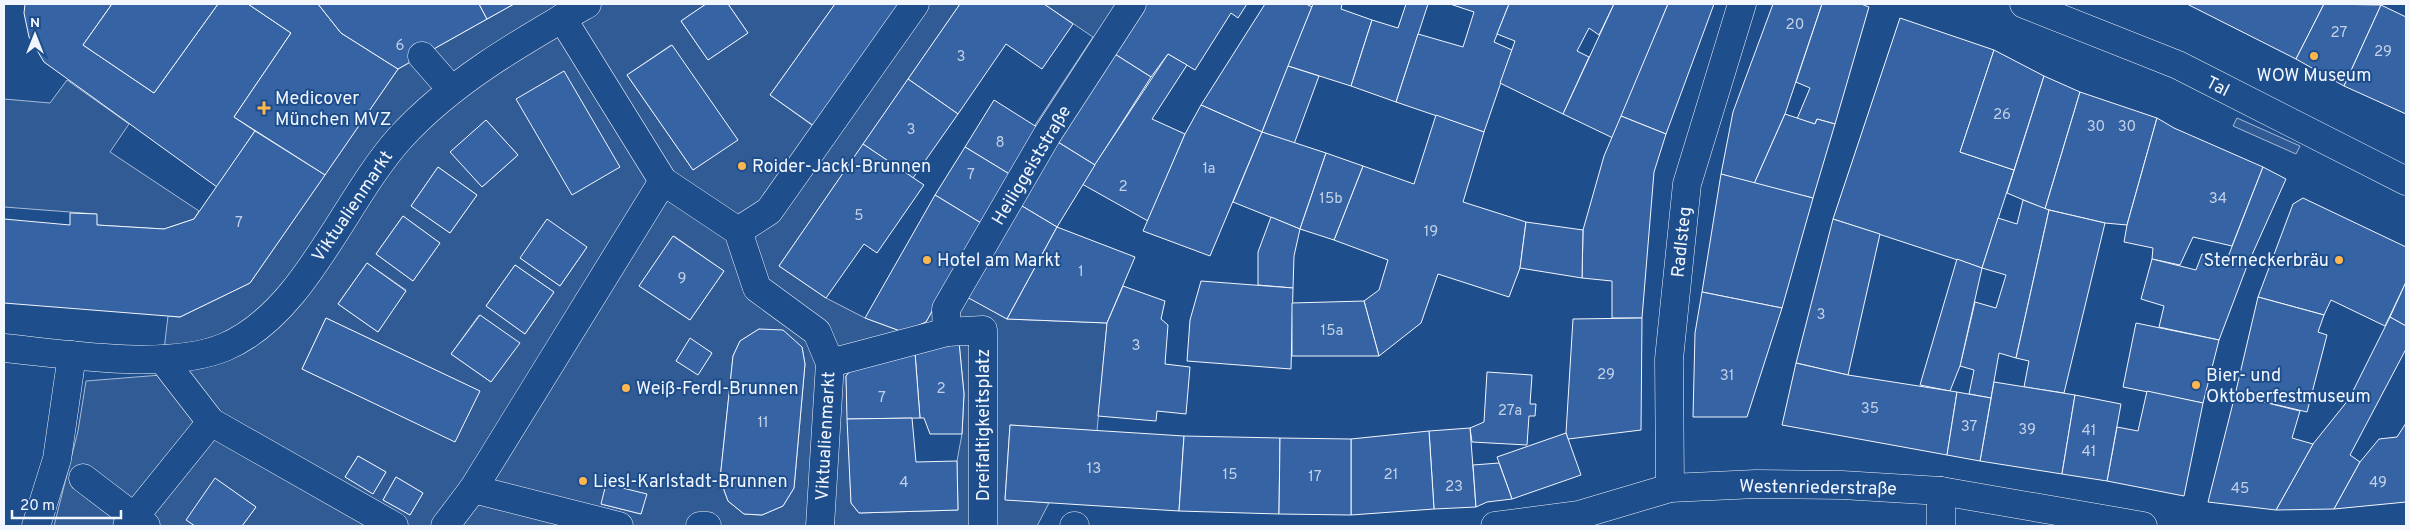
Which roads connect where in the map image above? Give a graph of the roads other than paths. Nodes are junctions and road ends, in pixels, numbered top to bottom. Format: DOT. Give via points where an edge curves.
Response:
graph roads {
  1 [pos="587,4"];
  2 [pos="915,4"];
  3 [pos="1132,4"];
  4 [pos="1742,4"];
  5 [pos="2024,4"];
  6 [pos="562,18"];
  7 [pos="422,56"];
  8 [pos="451,89"];
  9 [pos="663,181"];
  10 [pos="2406,181"];
  11 [pos="738,231"];
  12 [pos="947,332"];
  13 [pos="4,348"];
  14 [pos="72,355"];
  15 [pos="163,360"];
  16 [pos="830,363"];
  17 [pos="211,422"];
  18 [pos="83,478"];
  19 [pos="1670,488"];
  20 [pos="473,489"];
  21 [pos="1941,491"];
  22 [pos="135,523"];
  23 [pos="36,526"];
  24 [pos="394,526"];
  25 [pos="445,526"];
  26 [pos="619,526"];
  27 [pos="700,526"];
  28 [pos="707,526"];
  29 [pos="820,526"];
  30 [pos="983,526"];
  31 [pos="1495,526"];
  32 [pos="1941,526"];
  33 [pos="2143,526"];
  1 -- 6 [label="street, Viktualienmarkt"];
  2 -- 11 [label="street" via="770,211"];
  3 -- 12 [label="street, Heiliggeiststraße" via="1047,135 946,309"];
  4 -- 19 [label="street, Radlsteg" via="1687,184 1669,360"];
  5 -- 10 [label="street, Tal" via="2178,65"];
  6 -- 8 [label="street, Viktualienmarkt"];
  6 -- 9 [label="street"];
  7 -- 8 [label="street"];
  8 -- 15 [label="street, Viktualienmarkt" via="424,112 375,169 303,279 274,312 249,335 224,347"];
  9 -- 11 [label="street"];
  9 -- 20 [label="street"];
  11 -- 16 [label="street, Viktualienmarkt" via="757,288 817,332"];
  12 -- 16 [label="street, Dreifaltigkeitsplatz"];
  12 -- 30 [label="street, Dreifaltigkeitsplatz" via="983,330"];
  13 -- 14 [label="street, Viktualienmarkt"];
  14 -- 15 [label="street, Viktualienmarkt"];
  14 -- 23 [label="street" via="56,459"];
  15 -- 17 [label="street"];
  16 -- 29 [label="street, Viktualienmarkt"];
  17 -- 22 [label="street"];
  17 -- 24 [label="street"];
  18 -- 22 [label="street"];
  19 -- 21 [label="street, Westenriederstraße" via="1756,484"];
  19 -- 31 [label="street, Westenriederstraße" via="1579,515"];
  20 -- 25 [label="street"];
  20 -- 26 [label="street"];
  21 -- 32 [label="street"];
  21 -- 33 [label="street, Westenriederstraße"];
  27 -- 28 [label="street"];
}
